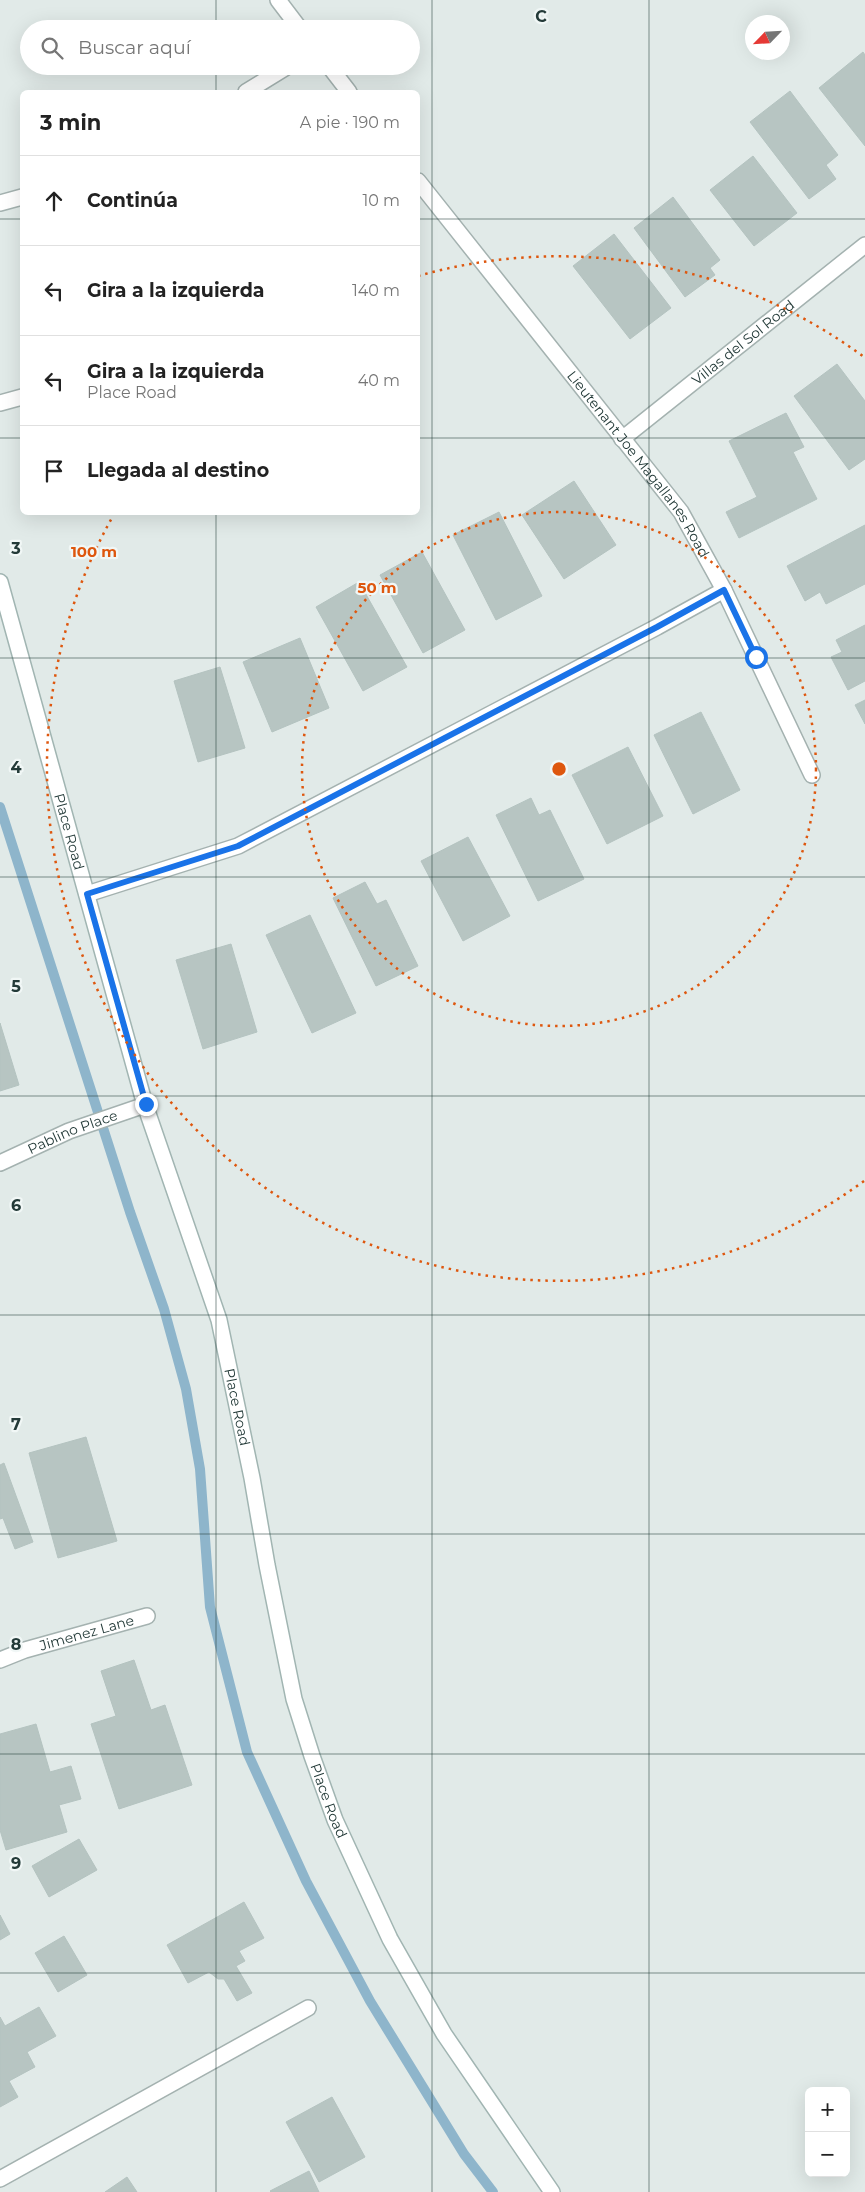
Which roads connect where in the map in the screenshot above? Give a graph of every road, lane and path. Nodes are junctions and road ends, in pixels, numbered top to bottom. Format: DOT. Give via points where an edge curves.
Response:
graph roads {
  1 [pos="278,0"];
  2 [pos="293,20"];
  3 [pos="273,75"];
  4 [pos="336,75"];
  5 [pos="249,90"];
  6 [pos="347,90"];
  7 [pos="420,188"];
  8 [pos="20,198"];
  9 [pos="424,201"];
  10 [pos="0,203"];
  11 [pos="865,245"];
  12 [pos="20,398"];
  13 [pos="0,404"];
  14 [pos="622,439"];
  15 [pos="0,582"];
  16 [pos="724,590"];
  17 [pos="812,775"];
  18 [pos="87,894"];
  19 [pos="146,1104"];
  20 [pos="0,1163"];
  21 [pos="146,1616"];
  22 [pos="0,1660"];
  23 [pos="308,2008"];
  24 [pos="0,2179"];
  25 [pos="552,2192"];
  1 -- 2 [label="street"];
  3 -- 5 [label="street"];
  4 -- 6 [label="street"];
  7 -- 9 [label="street, Lieutenant Joe Magallanes Road"];
  8 -- 10 [label="street"];
  9 -- 14 [label="street, Lieutenant Joe Magallanes Road"];
  11 -- 14 [label="street, Villas del Sol Road"];
  12 -- 13 [label="street"];
  14 -- 16 [label="street, Lieutenant Joe Magallanes Road" via="681,512"];
  15 -- 18 [label="street, Place Road"];
  16 -- 17 [label="street, Lieutenant Joe Magallanes Road"];
  16 -- 18 [label="street" via="238,846"];
  18 -- 19 [label="street, Place Road"];
  19 -- 20 [label="street, Pablino Place" via="32,1147"];
  19 -- 25 [label="street, Place Road" via="219,1320 294,1699 335,1820 390,1939 444,2034"];
  21 -- 22 [label="street, Jimenez Lane"];
  23 -- 24 [label="street"];
}
